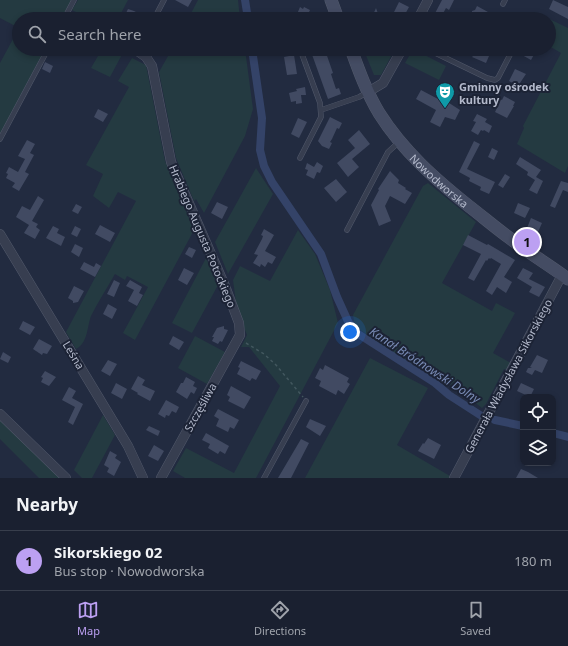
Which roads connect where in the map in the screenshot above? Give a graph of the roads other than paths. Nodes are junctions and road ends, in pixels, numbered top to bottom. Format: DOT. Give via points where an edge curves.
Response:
graph roads {
  1 [pos="74,0"];
  2 [pos="164,0"];
  3 [pos="331,0"];
  4 [pos="428,0"];
  5 [pos="68,12"];
  6 [pos="158,12"];
  7 [pos="335,12"];
  8 [pos="422,12"];
  9 [pos="44,56"];
  10 [pos="145,56"];
  11 [pos="303,56"];
  12 [pos="353,56"];
  13 [pos="398,56"];
  14 [pos="441,56"];
  15 [pos="509,56"];
  16 [pos="368,92"];
  17 [pos="321,110"];
  18 [pos="0,139"];
  19 [pos="399,142"];
  20 [pos="300,158"];
  21 [pos="348,230"];
  22 [pos="0,234"];
  23 [pos="565,277"];
  24 [pos="240,335"];
  25 [pos="306,401"];
  26 [pos="0,414"];
  27 [pos="66,478"];
  28 [pos="144,478"];
  29 [pos="161,478"];
  30 [pos="264,478"];
  31 [pos="454,478"];
  1 -- 5 [label="lane"];
  2 -- 6 [label="lane"];
  3 -- 7 [label="main road"];
  4 -- 8 [label="street"];
  9 -- 18 [label="lane"];
  10 -- 24 [label="street, Hrabiego Augusta Potockiego" via="152,66 172,162 225,286 239,323"];
  11 -- 17 [label="lane"];
  12 -- 16 [label="main road, Nowodworska"];
  13 -- 16 [label="street" via="383,83"];
  14 -- 15 [label="lane" via="495,80"];
  16 -- 17 [label="lane"];
  16 -- 19 [label="main road, Nowodworska" via="378,112"];
  17 -- 20 [label="lane" via="321,117"];
  19 -- 21 [label="lane" via="388,152"];
  19 -- 23 [label="main road, Nowodworska" via="445,187 510,239"];
  22 -- 28 [label="street, Leśna" via="128,446"];
  23 -- 31 [label="street, Generała Władysława Sikorskiego"];
  24 -- 29 [label="street, Szczęśliwa"];
  25 -- 30 [label="lane"];
  26 -- 27 [label="street"];
}
